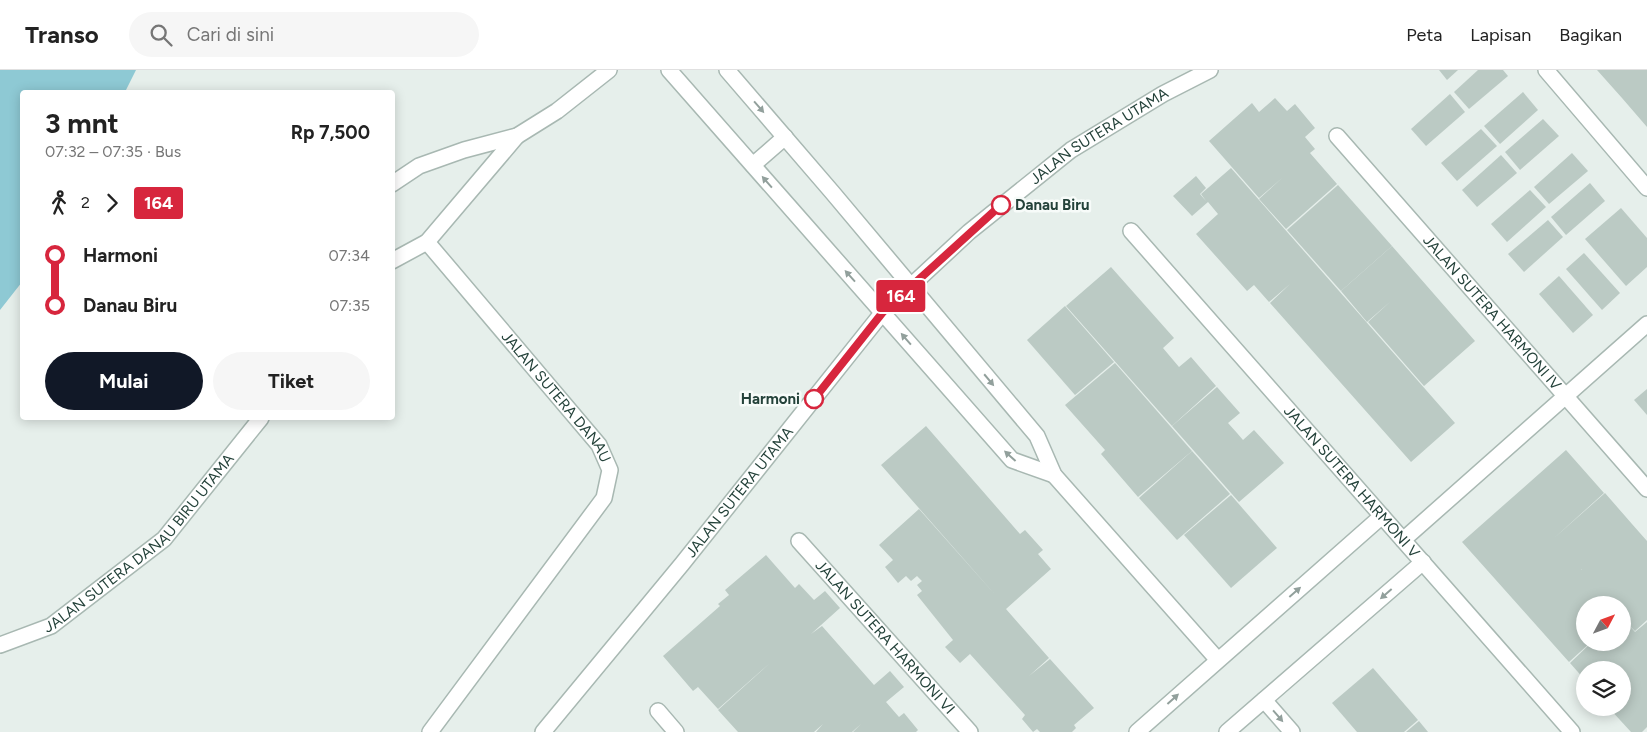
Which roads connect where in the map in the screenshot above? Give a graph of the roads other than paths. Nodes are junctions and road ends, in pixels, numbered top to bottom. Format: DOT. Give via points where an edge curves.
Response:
graph roads {
  1 [pos="609,70"];
  2 [pos="668,70"];
  3 [pos="727,70"];
  4 [pos="1210,70"];
  5 [pos="1546,70"];
  6 [pos="517,136"];
  7 [pos="1337,136"];
  8 [pos="785,137"];
  9 [pos="753,165"];
  10 [pos="395,182"];
  11 [pos="1647,188"];
  12 [pos="1130,231"];
  13 [pos="427,242"];
  14 [pos="395,260"];
  15 [pos="912,286"];
  16 [pos="883,312"];
  17 [pos="1647,324"];
  18 [pos="1566,394"];
  19 [pos="259,420"];
  20 [pos="1054,475"];
  21 [pos="1647,488"];
  22 [pos="1382,516"];
  23 [pos="1402,540"];
  24 [pos="799,541"];
  25 [pos="1422,562"];
  26 [pos="0,645"];
  27 [pos="1217,659"];
  28 [pos="1264,700"];
  29 [pos="658,711"];
  30 [pos="1243,727"];
  31 [pos="430,732"];
  32 [pos="543,732"];
  33 [pos="676,732"];
  34 [pos="970,732"];
  35 [pos="1137,732"];
  36 [pos="1227,732"];
  37 [pos="1292,732"];
  38 [pos="1572,732"];
  1 -- 6 [label="street" via="557,111"];
  2 -- 9 [label="street"];
  3 -- 8 [label="street, one-way"];
  4 -- 15 [label="street, JALAN SUTERA UTAMA" via="1071,150 1016,193"];
  5 -- 11 [label="street"];
  6 -- 10 [label="street" via="419,166"];
  6 -- 13 [label="street"];
  7 -- 18 [label="street, JALAN SUTERA HARMONI IV"];
  8 -- 9 [label="street"];
  8 -- 15 [label="street"];
  16 -- 9 [label="street, one-way"];
  12 -- 22 [label="street, JALAN SUTERA HARMONI V"];
  13 -- 14 [label="street"];
  13 -- 31 [label="street, JALAN SUTERA DANAU" via="599,445 610,470 604,498"];
  15 -- 16 [label="street, JALAN SUTERA UTAMA"];
  15 -- 20 [label="street, one-way" via="1037,436"];
  20 -- 16 [label="street, one-way" via="1012,460"];
  16 -- 32 [label="street, JALAN SUTERA UTAMA"];
  17 -- 18 [label="street"];
  18 -- 21 [label="street, JALAN SUTERA HARMONI IV"];
  18 -- 23 [label="street"];
  19 -- 26 [label="street, JALAN SUTERA DANAU BIRU UTAMA" via="164,539 51,626"];
  20 -- 27 [label="street"];
  22 -- 23 [label="street, JALAN SUTERA HARMONI V"];
  27 -- 22 [label="street, one-way"];
  23 -- 25 [label="street, JALAN SUTERA HARMONI V"];
  24 -- 34 [label="street, JALAN SUTERA HARMONI VI"];
  25 -- 28 [label="street, one-way"];
  25 -- 38 [label="street, JALAN SUTERA HARMONI V"];
  35 -- 27 [label="street, one-way"];
  28 -- 30 [label="street"];
  28 -- 37 [label="street, one-way"];
  29 -- 33 [label="street"];
  30 -- 36 [label="street"];
}
